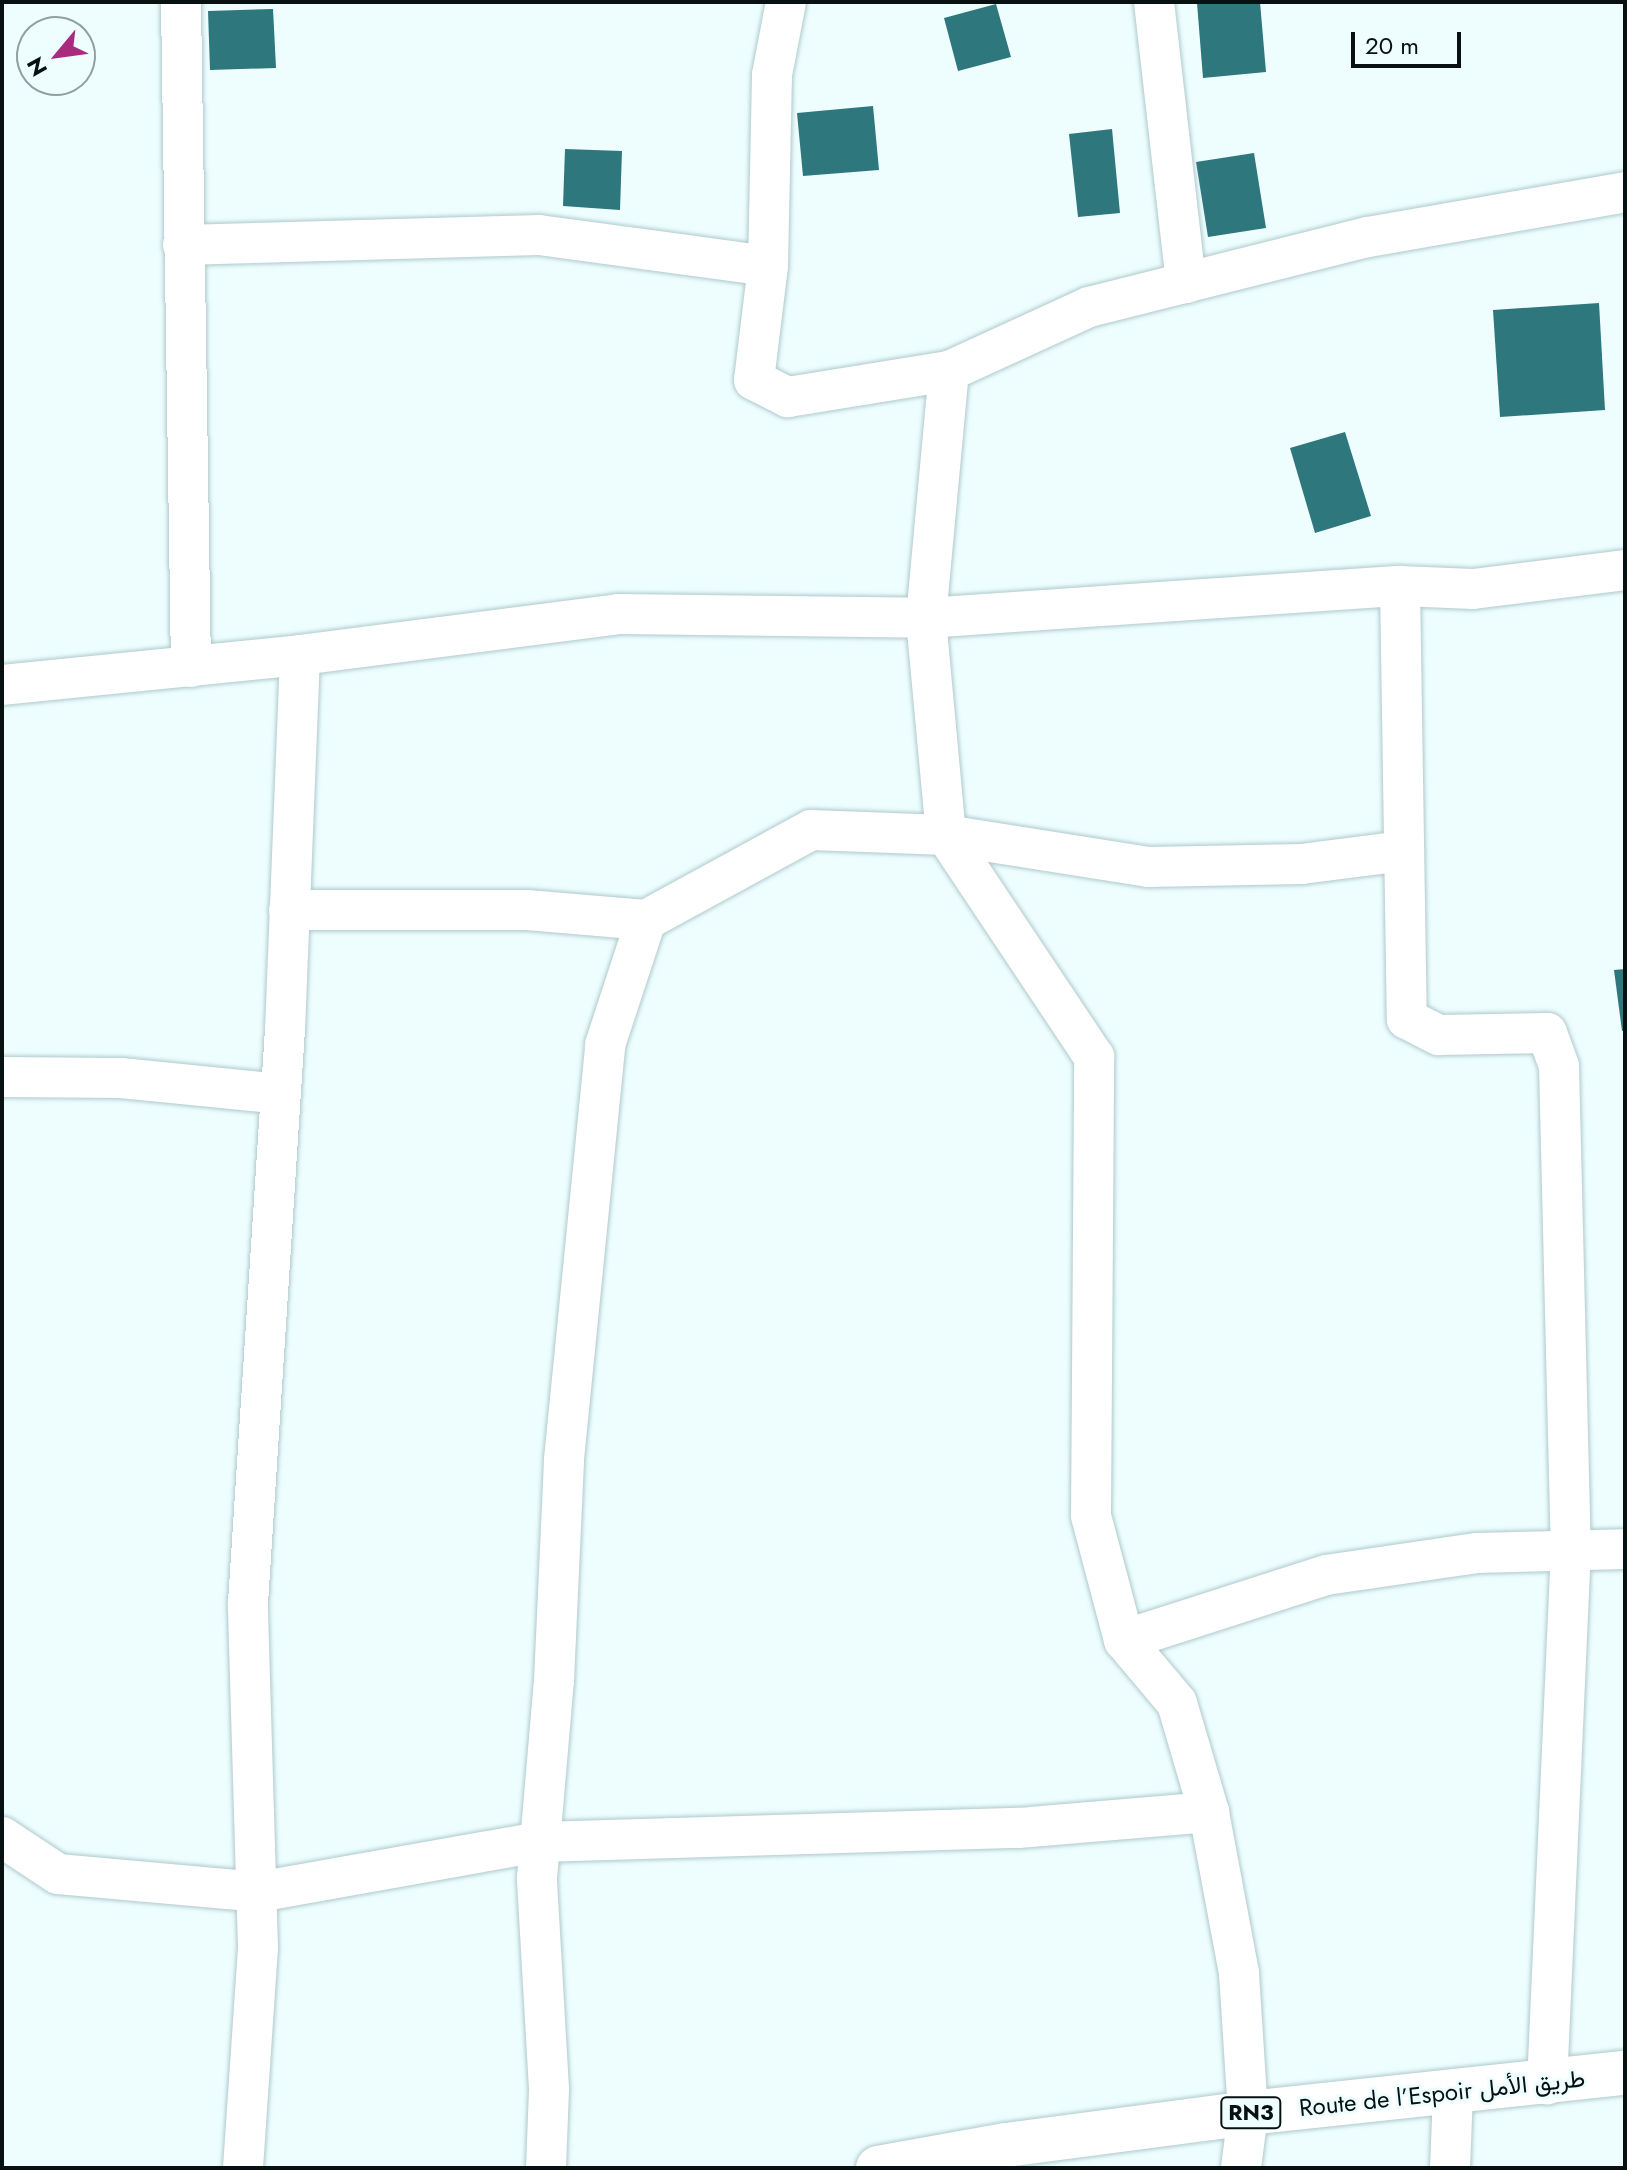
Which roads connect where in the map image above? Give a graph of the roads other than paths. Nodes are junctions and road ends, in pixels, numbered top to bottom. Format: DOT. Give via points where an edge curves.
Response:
graph roads {
  1 [pos="181,2"];
  2 [pos="786,2"];
  3 [pos="1154,2"];
  4 [pos="1625,192"];
  5 [pos="183,245"];
  6 [pos="768,266"];
  7 [pos="1186,283"];
  8 [pos="949,371"];
  9 [pos="1625,570"];
  10 [pos="1400,586"];
  11 [pos="926,618"];
  12 [pos="300,655"];
  13 [pos="191,667"];
  14 [pos="2,685"];
  15 [pos="946,835"];
  16 [pos="1404,851"];
  17 [pos="289,910"];
  18 [pos="646,920"];
  19 [pos="2,1077"];
  20 [pos="280,1094"];
  21 [pos="1571,1548"];
  22 [pos="1625,1549"];
  23 [pos="1124,1640"];
  24 [pos="1209,1812"];
  25 [pos="2,1837"];
  26 [pos="540,1842"];
  27 [pos="258,1892"];
  28 [pos="1625,2073"];
  29 [pos="1547,2084"];
  30 [pos="1453,2094"];
  31 [pos="1248,2113"];
  32 [pos="1004,2156"];
  33 [pos="243,2168"];
  34 [pos="546,2168"];
  35 [pos="878,2168"];
  36 [pos="1241,2168"];
  37 [pos="1450,2168"];
  1 -- 5 [label="street"];
  2 -- 6 [label="street" via="772,75"];
  3 -- 7 [label="street"];
  4 -- 7 [label="street" via="1368,237"];
  5 -- 6 [label="street" via="539,235"];
  5 -- 13 [label="street"];
  6 -- 8 [label="street" via="754,380 788,397"];
  7 -- 8 [label="street" via="1089,307"];
  8 -- 11 [label="street"];
  9 -- 10 [label="street" via="1473,589"];
  10 -- 11 [label="street"];
  10 -- 16 [label="street"];
  11 -- 12 [label="street" via="618,614"];
  11 -- 15 [label="street"];
  12 -- 13 [label="street"];
  12 -- 17 [label="street"];
  13 -- 14 [label="street"];
  15 -- 16 [label="street" via="1148,867 1302,864"];
  15 -- 18 [label="street" via="811,830"];
  15 -- 23 [label="street" via="1094,1057 1091,1516"];
  16 -- 21 [label="street" via="1407,1019 1439,1035 1547,1033 1559,1066"];
  17 -- 18 [label="street" via="527,910"];
  17 -- 20 [label="street"];
  18 -- 26 [label="street" via="605,1045 564,1459"];
  19 -- 20 [label="street" via="121,1078"];
  20 -- 27 [label="street" via="248,1603"];
  21 -- 22 [label="street"];
  21 -- 23 [label="street" via="1477,1553 1326,1575"];
  21 -- 29 [label="street"];
  23 -- 24 [label="street" via="1177,1703"];
  24 -- 26 [label="street" via="1019,1828"];
  24 -- 31 [label="street" via="1239,1973"];
  25 -- 27 [label="street" via="58,1874"];
  26 -- 27 [label="street"];
  26 -- 34 [label="street" via="537,1878 549,2089"];
  27 -- 33 [label="street"];
  28 -- 29 [label="highway, Route de l’Espoir طريق الأمل / RN3"];
  29 -- 30 [label="highway, Route de l’Espoir طريق الأمل / RN3"];
  30 -- 31 [label="highway, Route de l’Espoir طريق الأمل / RN3"];
  30 -- 37 [label="street"];
  31 -- 32 [label="highway, Route de l’Espoir طريق الأمل / RN3"];
  31 -- 36 [label="street"];
  32 -- 35 [label="highway, Route de l’Espoir طريق الأمل / RN3"];
}
